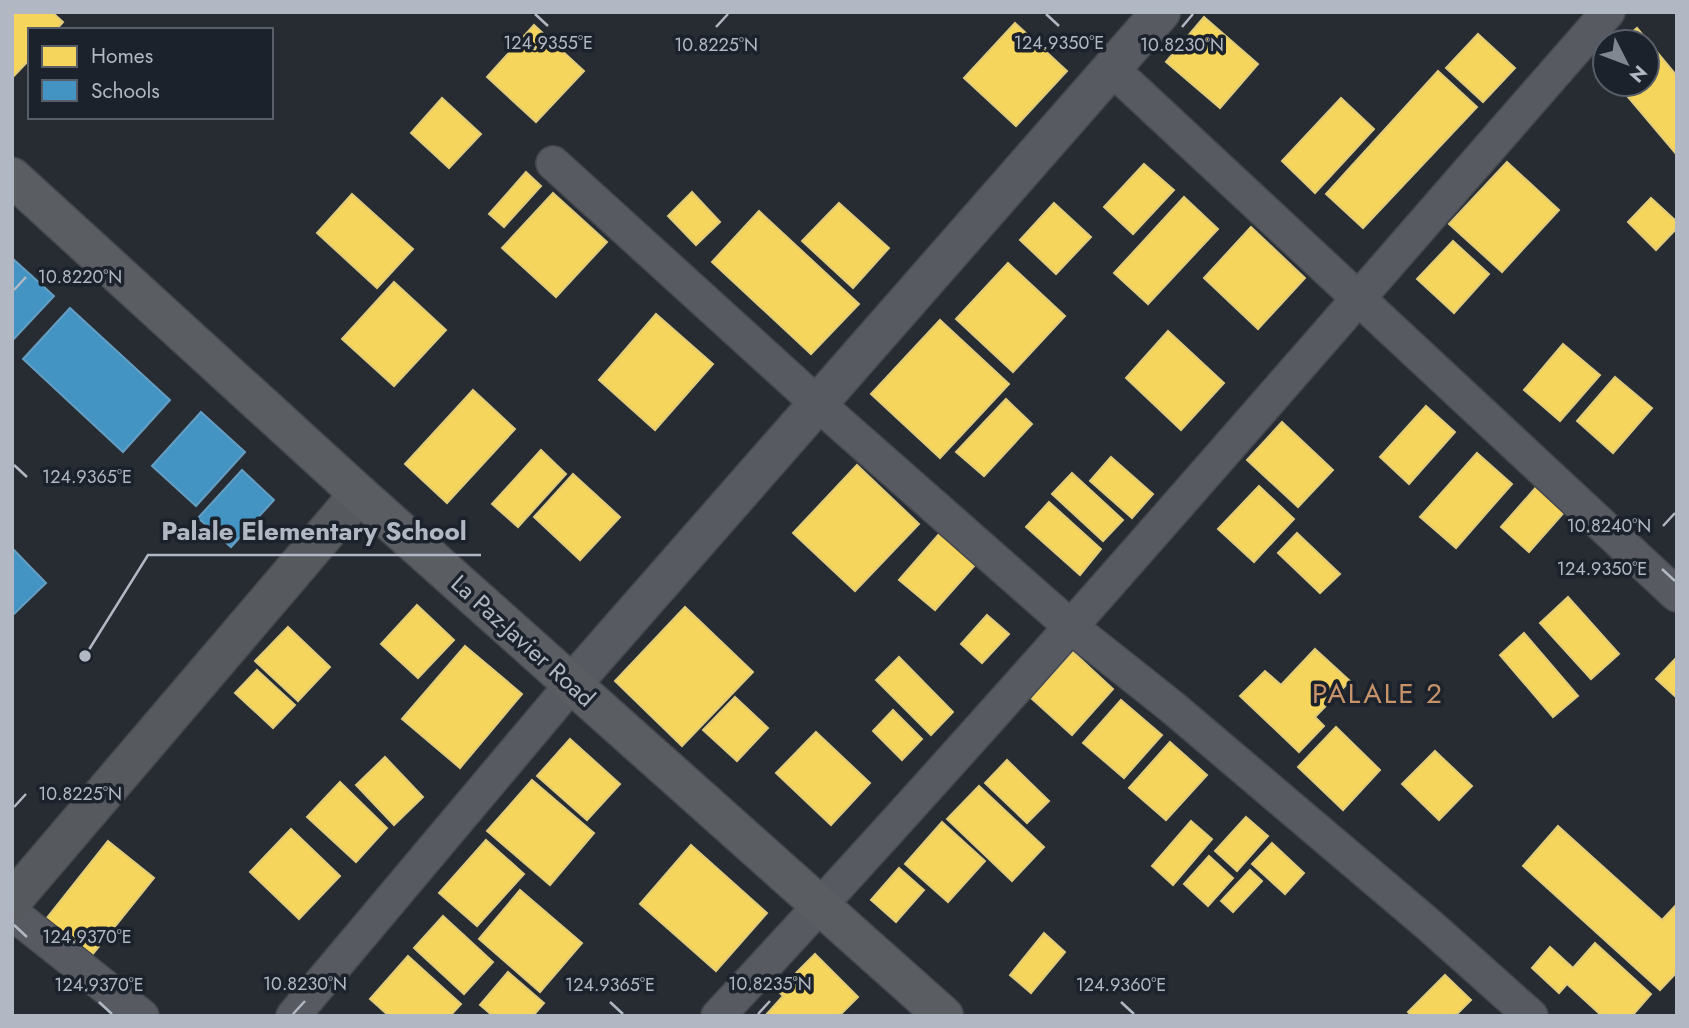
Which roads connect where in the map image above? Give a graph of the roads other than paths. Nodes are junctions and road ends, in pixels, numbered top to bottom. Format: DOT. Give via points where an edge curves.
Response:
graph roads {
  1 [pos="1161,12"];
  2 [pos="1608,12"];
  3 [pos="1112,69"];
  4 [pos="553,163"];
  5 [pos="12,177"];
  6 [pos="1359,297"];
  7 [pos="818,404"];
  8 [pos="359,494"];
  9 [pos="1677,595"];
  10 [pos="1070,626"];
  11 [pos="572,684"];
  12 [pos="12,901"];
  13 [pos="820,906"];
  14 [pos="12,913"];
  15 [pos="142,1016"];
  16 [pos="293,1016"];
  17 [pos="718,1016"];
  18 [pos="944,1016"];
  19 [pos="1531,1016"];
  1 -- 3 [label="street"];
  2 -- 6 [label="street"];
  3 -- 6 [label="street"];
  3 -- 7 [label="street"];
  4 -- 7 [label="street"];
  5 -- 8 [label="main road, La Paz-Javier Road"];
  6 -- 9 [label="street"];
  6 -- 10 [label="street"];
  7 -- 10 [label="street"];
  7 -- 11 [label="street"];
  8 -- 11 [label="main road, La Paz-Javier Road"];
  8 -- 12 [label="main road"];
  10 -- 13 [label="street"];
  10 -- 19 [label="street" via="1182,716"];
  11 -- 13 [label="main road, La Paz-Javier Road"];
  11 -- 16 [label="street"];
  13 -- 17 [label="street"];
  13 -- 18 [label="main road, La Paz-Javier Road"];
  14 -- 15 [label="street"];
}
